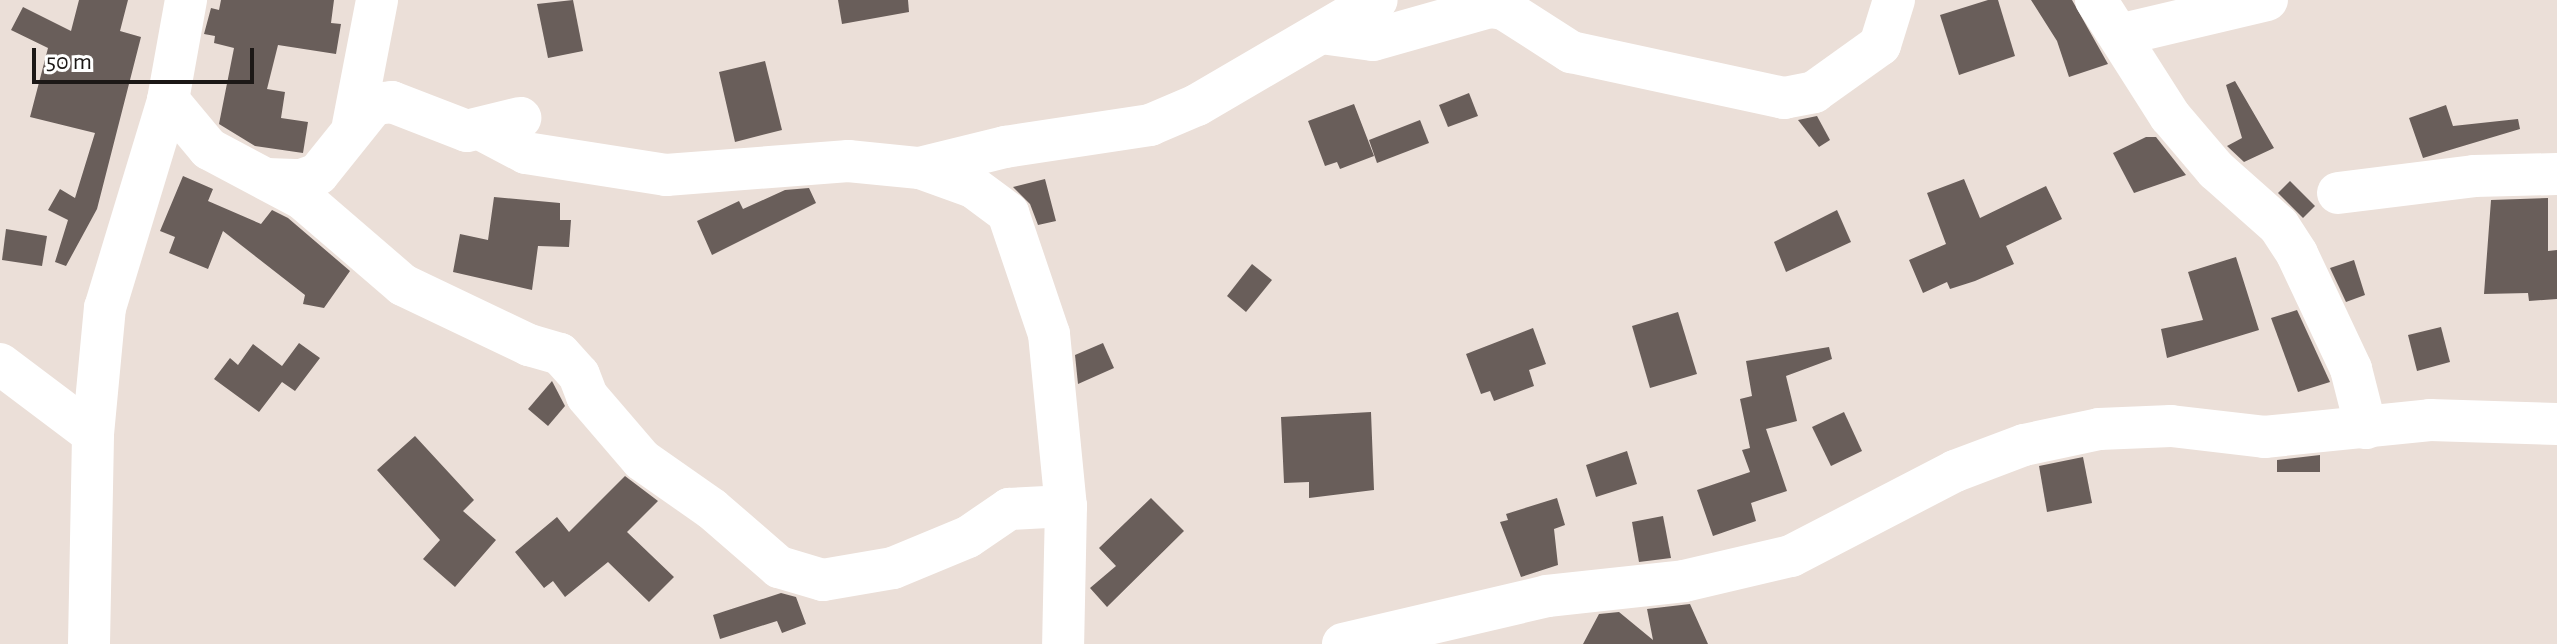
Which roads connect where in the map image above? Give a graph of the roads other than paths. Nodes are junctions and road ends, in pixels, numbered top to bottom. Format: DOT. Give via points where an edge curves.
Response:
graph roads {
  1 [pos="186,0"];
  2 [pos="377,0"];
  3 [pos="1377,0"];
  4 [pos="1894,0"];
  5 [pos="2096,0"];
  6 [pos="2267,0"];
  7 [pos="1321,33"];
  8 [pos="2119,35"];
  9 [pos="168,100"];
  10 [pos="520,118"];
  11 [pos="353,125"];
  12 [pos="480,129"];
  13 [pos="920,168"];
  14 [pos="2557,174"];
  15 [pos="267,179"];
  16 [pos="2338,193"];
  17 [pos="0,364"];
  18 [pos="2557,424"];
  19 [pos="2366,428"];
  20 [pos="93,434"];
  21 [pos="1066,506"];
  22 [pos="89,644"];
  23 [pos="1063,644"];
  24 [pos="1343,644"];
  1 -- 9 [label="street"];
  2 -- 11 [label="street"];
  3 -- 7 [label="street"];
  4 -- 7 [label="street" via="1880,45 1814,92 1784,98 1571,52 1504,9 1490,7 1373,40"];
  5 -- 8 [label="street"];
  6 -- 8 [label="street"];
  7 -- 13 [label="street" via="1197,105 1150,125 1005,147"];
  8 -- 19 [label="street" via="2170,116 2216,170 2279,226 2297,254 2351,369"];
  9 -- 15 [label="street" via="209,149"];
  9 -- 20 [label="street" via="105,308"];
  10 -- 12 [label="street"];
  11 -- 12 [label="street" via="374,104 392,102 456,129"];
  11 -- 15 [label="street" via="318,174 301,180"];
  12 -- 13 [label="street" via="526,153 666,175 848,161"];
  13 -- 21 [label="street" via="973,187 1008,213 1049,334"];
  14 -- 16 [label="street" via="2474,176"];
  15 -- 21 [label="street" via="324,215 403,285 529,345 545,345 560,354 579,375 587,396 642,460 712,509 779,567 805,578 823,580 893,568 968,537 1009,509"];
  17 -- 20 [label="street"];
  18 -- 19 [label="street" via="2430,420"];
  19 -- 24 [label="street" via="2264,437 2171,426 2099,429 2024,445 1955,471 1791,556 1684,581 1547,596"];
  20 -- 22 [label="street"];
  21 -- 23 [label="street"];
}
